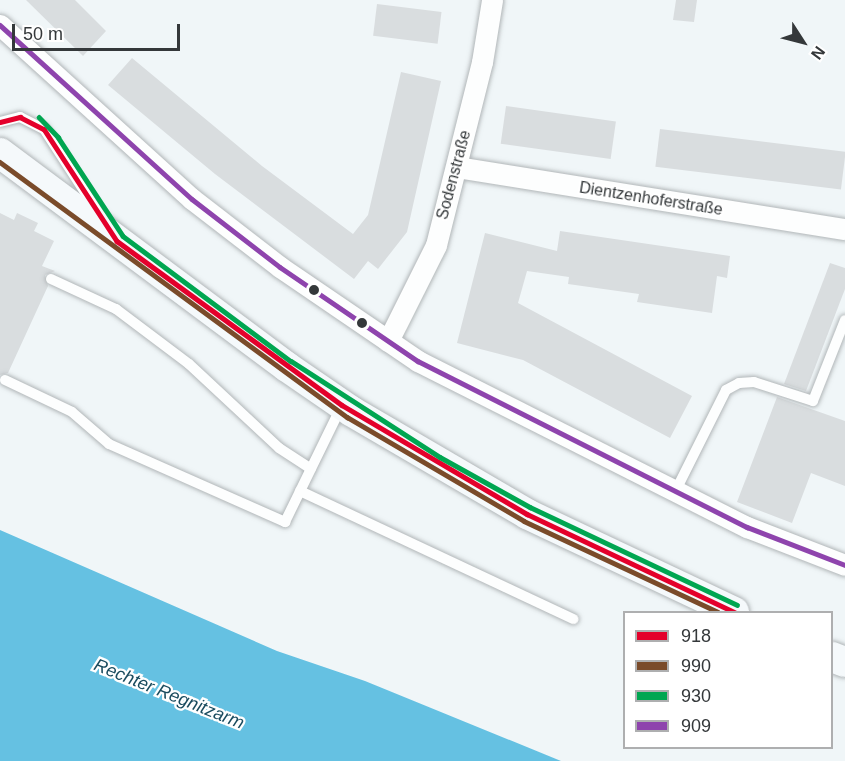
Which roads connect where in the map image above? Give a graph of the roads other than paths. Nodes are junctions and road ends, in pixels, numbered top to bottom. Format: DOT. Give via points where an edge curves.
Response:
graph roads {
  1 [pos="492,0"];
  2 [pos="0,25"];
  3 [pos="0,122"];
  4 [pos="0,153"];
  5 [pos="457,167"];
  6 [pos="845,229"];
  7 [pos="117,241"];
  8 [pos="51,279"];
  9 [pos="845,320"];
  10 [pos="388,341"];
  11 [pos="5,380"];
  12 [pos="342,405"];
  13 [pos="310,469"];
  14 [pos="300,491"];
  15 [pos="675,492"];
  16 [pos="845,565"];
  17 [pos="732,611"];
  18 [pos="573,619"];
  1 -- 5 [label="street, Sodenstraße"];
  2 -- 10 [label="street" via="192,200 279,267"];
  3 -- 7 [label="lane" via="20,117 44,129"];
  4 -- 7 [label="street"];
  5 -- 6 [label="street, Dientzenhoferstraße"];
  5 -- 10 [label="street, Sodenstraße" via="436,245"];
  7 -- 12 [label="street"];
  8 -- 13 [label="lane" via="116,309 189,364 279,448"];
  9 -- 15 [label="lane" via="813,402 754,382 739,383 726,390"];
  10 -- 15 [label="street" via="513,412"];
  11 -- 14 [label="lane" via="72,412 109,444 285,522"];
  12 -- 13 [label="lane"];
  12 -- 17 [label="street" via="527,514"];
  13 -- 14 [label="lane"];
  14 -- 18 [label="lane"];
  15 -- 16 [label="street" via="747,527"];
}
